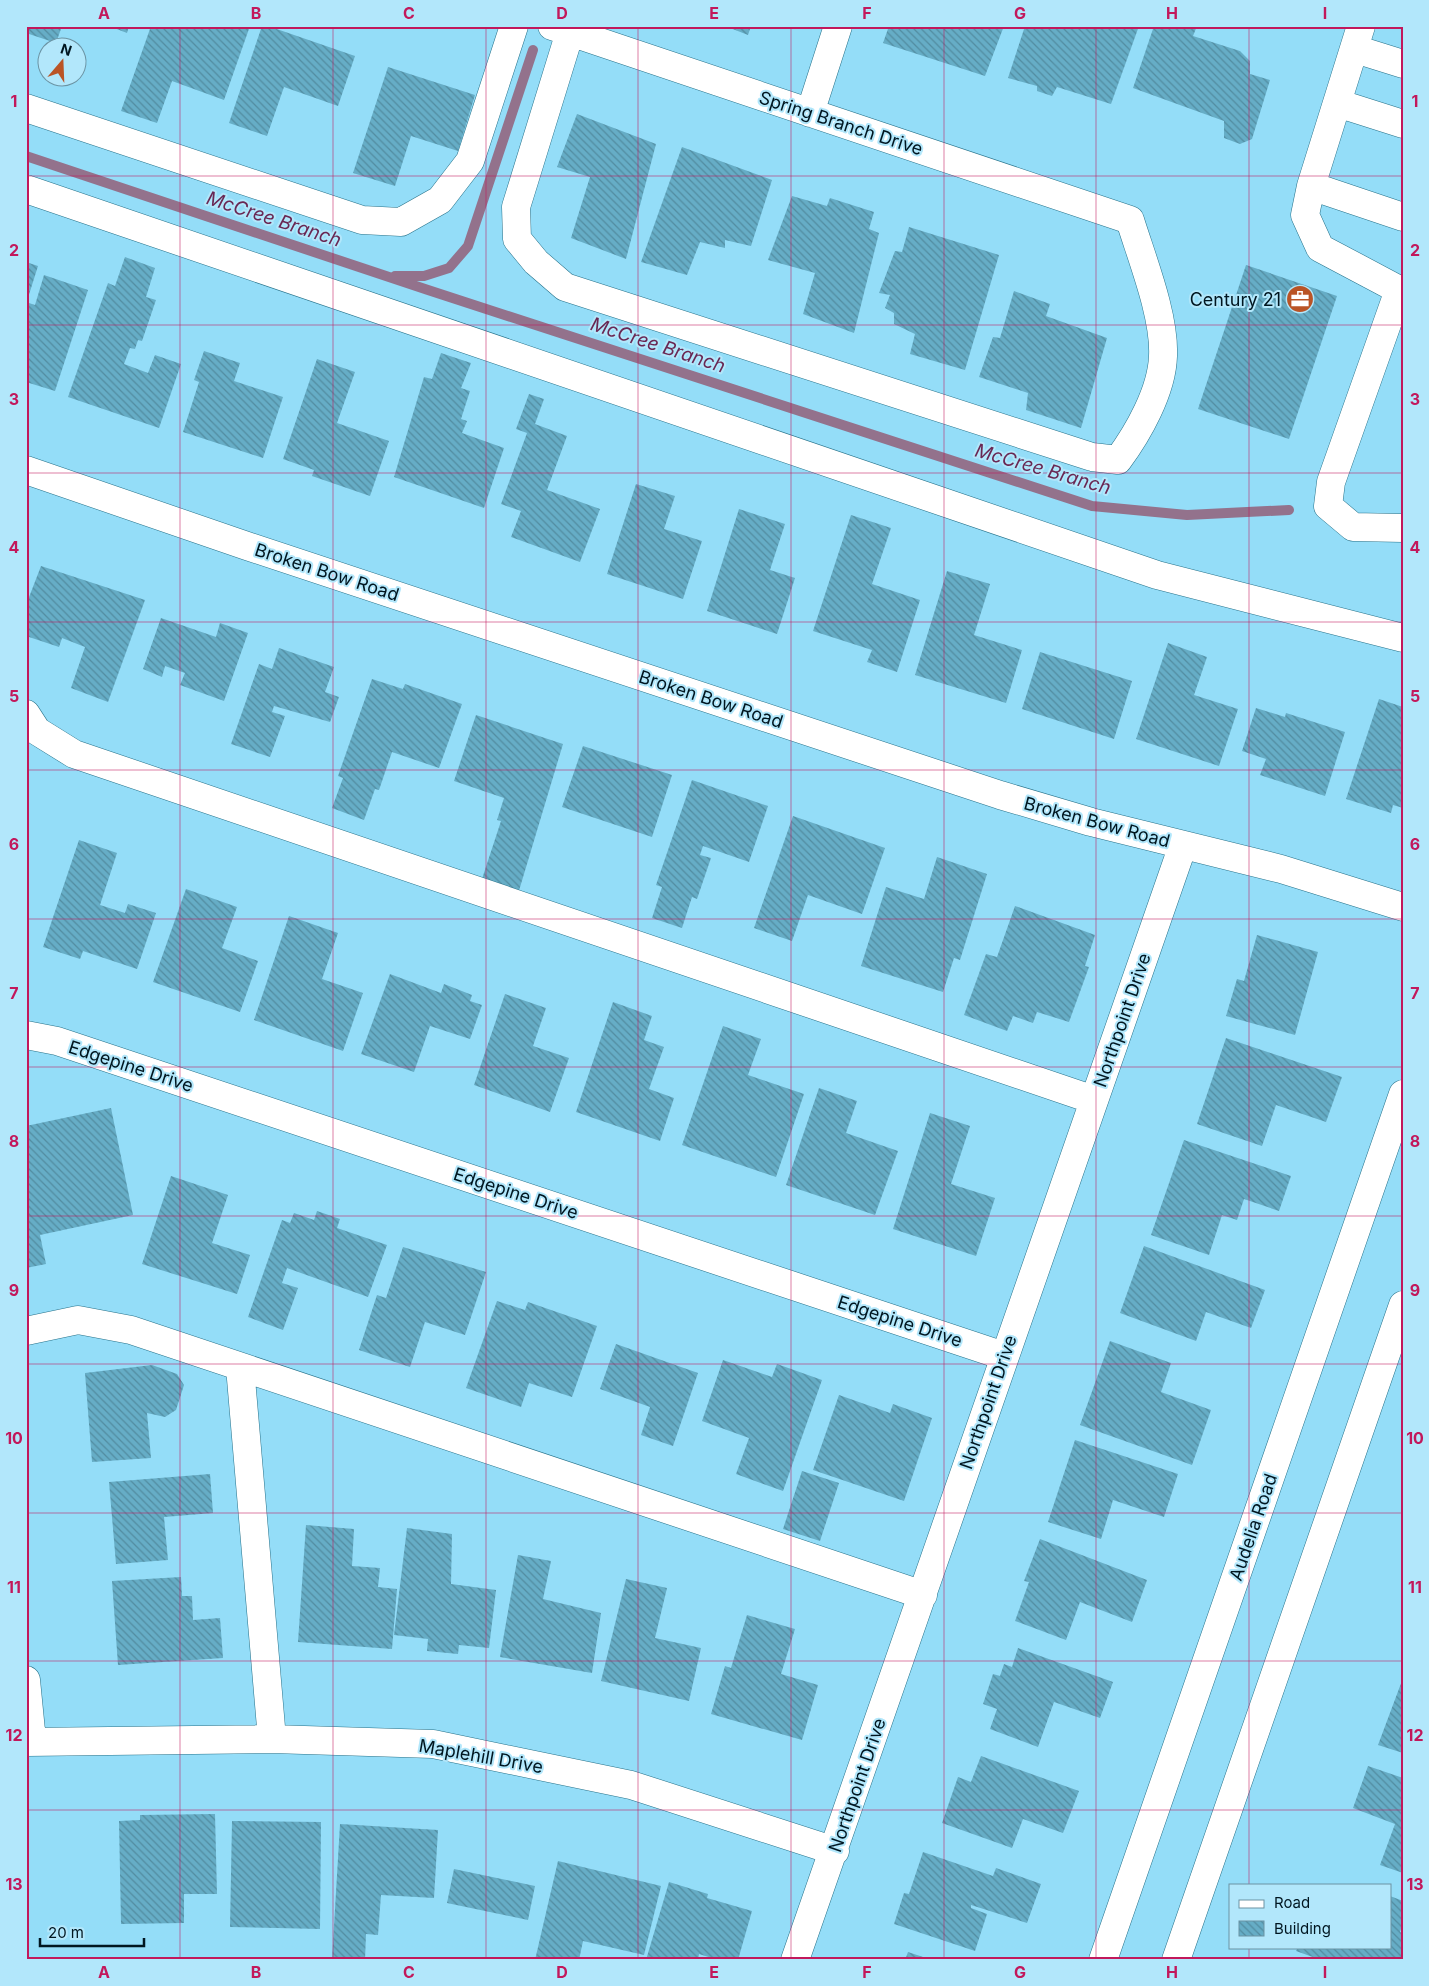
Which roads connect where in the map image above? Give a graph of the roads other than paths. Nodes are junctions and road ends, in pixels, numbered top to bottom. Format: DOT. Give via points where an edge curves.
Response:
graph roads {
  1 [pos="514,26"];
  2 [pos="838,26"];
  3 [pos="565,28"];
  4 [pos="1358,37"];
  5 [pos="1403,64"];
  6 [pos="1337,103"];
  7 [pos="26,108"];
  8 [pos="810,113"];
  9 [pos="1403,124"];
  10 [pos="1311,186"];
  11 [pos="26,189"];
  12 [pos="1403,217"];
  13 [pos="1401,291"];
  14 [pos="26,470"];
  15 [pos="1403,528"];
  16 [pos="1403,638"];
  17 [pos="26,714"];
  18 [pos="1184,845"];
  19 [pos="1403,907"];
  20 [pos="26,1035"];
  21 [pos="1403,1094"];
  22 [pos="1094,1100"];
  23 [pos="1403,1305"];
  24 [pos="26,1331"];
  25 [pos="1004,1356"];
  26 [pos="240,1367"];
  27 [pos="922,1595"];
  28 [pos="26,1680"];
  29 [pos="272,1739"];
  30 [pos="29,1741"];
  31 [pos="834,1850"];
  32 [pos="795,1960"];
  33 [pos="1103,1960"];
  34 [pos="1176,1960"];
  1 -- 7 [label="street" via="470,160 440,200 401,222 362,220"];
  2 -- 8 [label="street"];
  3 -- 8 [label="street, Spring Branch Drive"];
  3 -- 8 [label="street, Spring Branch Drive" via="516,207 518,239 536,262 566,287 1092,457 1118,460 1134,438 1155,393 1164,356 1157,306 1130,220"];
  4 -- 5 [label="street"];
  4 -- 6 [label="street"];
  6 -- 9 [label="street"];
  6 -- 10 [label="street"];
  10 -- 12 [label="street"];
  10 -- 13 [label="street" via="1305,215 1320,248"];
  11 -- 16 [label="street" via="1157,575"];
  13 -- 15 [label="street" via="1332,482 1328,506 1352,527"];
  14 -- 18 [label="street, Broken Bow Road" via="1000,795"];
  17 -- 22 [label="street" via="37,731 74,754"];
  18 -- 19 [label="street, Broken Bow Road" via="1281,869"];
  18 -- 22 [label="street, Northpoint Drive"];
  20 -- 25 [label="street, Edgepine Drive" via="57,1041"];
  21 -- 33 [label="street, Audelia Road"];
  22 -- 25 [label="street, Northpoint Drive"];
  23 -- 34 [label="street"];
  24 -- 26 [label="street" via="78,1320 131,1330"];
  25 -- 27 [label="street, Northpoint Drive"];
  26 -- 27 [label="street"];
  26 -- 29 [label="street"];
  27 -- 31 [label="street, Northpoint Drive"];
  28 -- 30 [label="street"];
  29 -- 30 [label="street, Maplehill Drive"];
  29 -- 31 [label="street, Maplehill Drive" via="442,1746 631,1785"];
  31 -- 32 [label="street, Northpoint Drive"];
}
